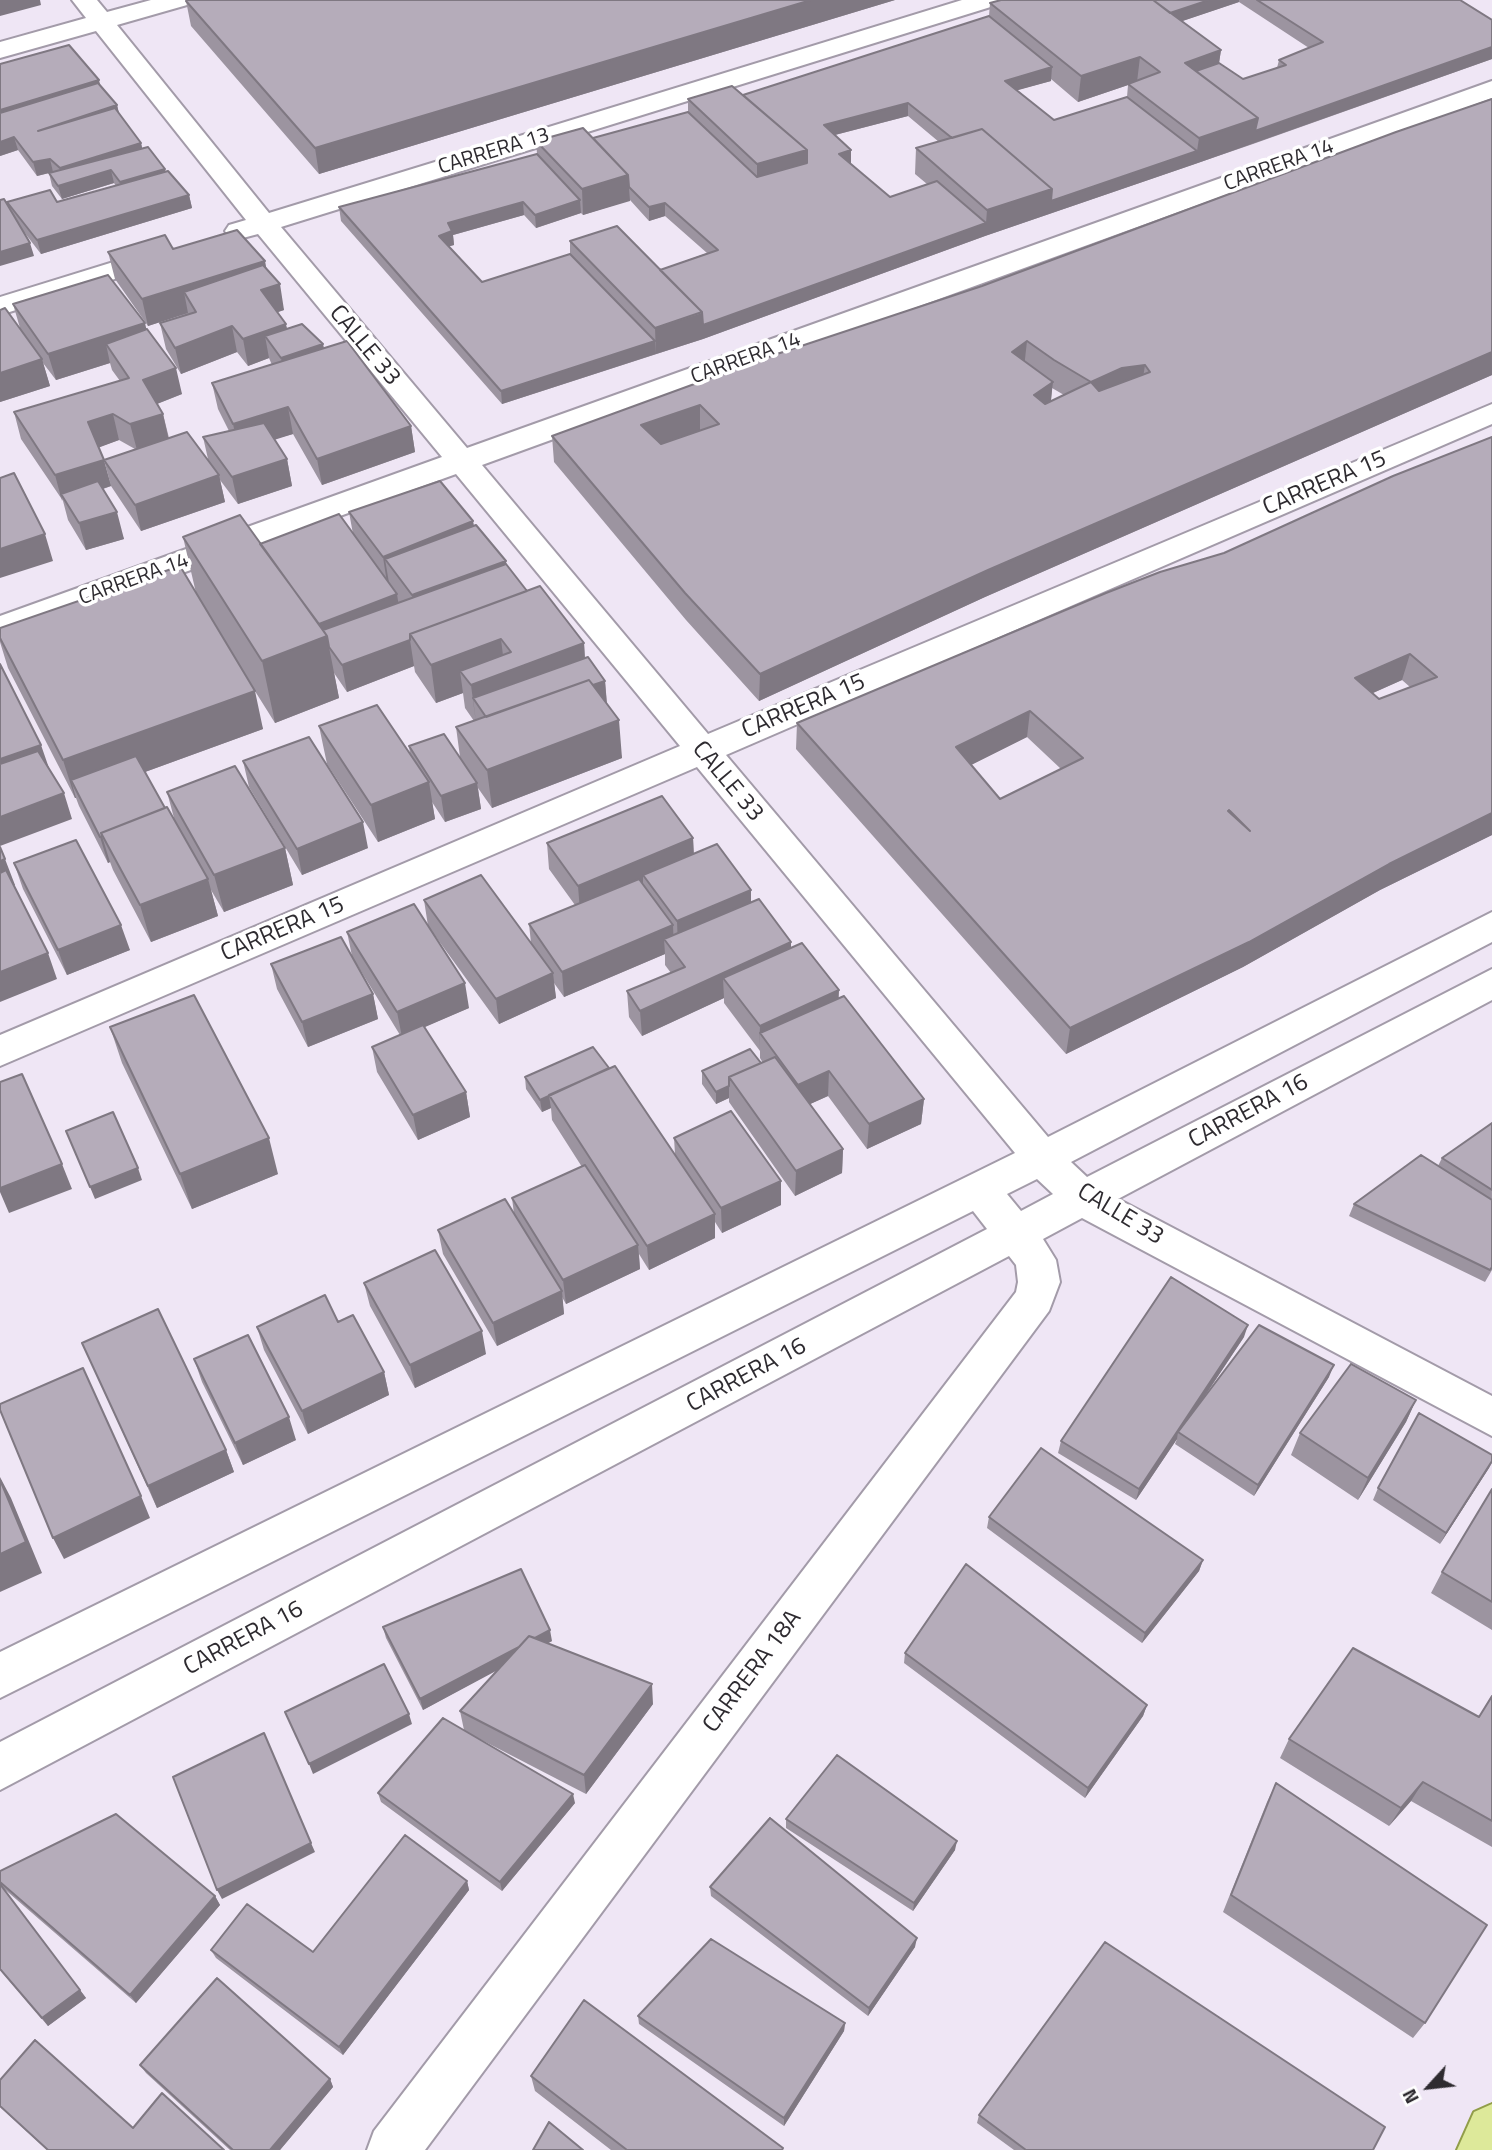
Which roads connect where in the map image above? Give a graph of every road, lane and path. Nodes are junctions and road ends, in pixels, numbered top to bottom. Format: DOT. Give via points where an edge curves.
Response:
graph roads {
  1 [pos="178,0"];
  2 [pos="988,0"];
  3 [pos="93,11"];
  4 [pos="0,50"];
  5 [pos="1492,89"];
  6 [pos="262,223"];
  7 [pos="210,240"];
  8 [pos="184,248"];
  9 [pos="0,306"];
  10 [pos="1492,413"];
  11 [pos="461,463"];
  12 [pos="0,628"];
  13 [pos="701,751"];
  14 [pos="1492,926"];
  15 [pos="1492,983"];
  16 [pos="0,1051"];
  17 [pos="1042,1158"];
  18 [pos="979,1189"];
  19 [pos="1084,1200"];
  20 [pos="1018,1234"];
  21 [pos="1492,1417"];
  22 [pos="0,1676"];
  23 [pos="0,1767"];
  24 [pos="1492,2130"];
  25 [pos="393,2150"];
  26 [pos="1483,2150"];
  1 -- 3 [label="street"];
  2 -- 6 [label="street, CARRERA 13"];
  3 -- 4 [label="street"];
  3 -- 6 [label="street, CALLE 33"];
  5 -- 11 [label="street, CARRERA 14"];
  6 -- 7 [label="street, CARRERA 13"];
  6 -- 11 [label="street, CALLE 33"];
  8 -- 9 [label="street"];
  10 -- 13 [label="street, CARRERA 15"];
  11 -- 12 [label="street, CARRERA 14"];
  11 -- 13 [label="street, CALLE 33"];
  13 -- 16 [label="street, CARRERA 15"];
  13 -- 17 [label="street, CALLE 33"];
  14 -- 17 [label="street"];
  15 -- 19 [label="street, CARRERA 16"];
  17 -- 18 [label="street"];
  17 -- 19 [label="street, CALLE 33"];
  18 -- 20 [label="street, CARRERA 18A"];
  18 -- 22 [label="street"];
  19 -- 20 [label="street, CARRERA 16"];
  19 -- 21 [label="street, CALLE 33"];
  20 -- 23 [label="street, CARRERA 16"];
  20 -- 25 [label="street, CARRERA 18A" via="1036,1260 1039,1282 1034,1299"];
  24 -- 26 [label="main road"];
}
